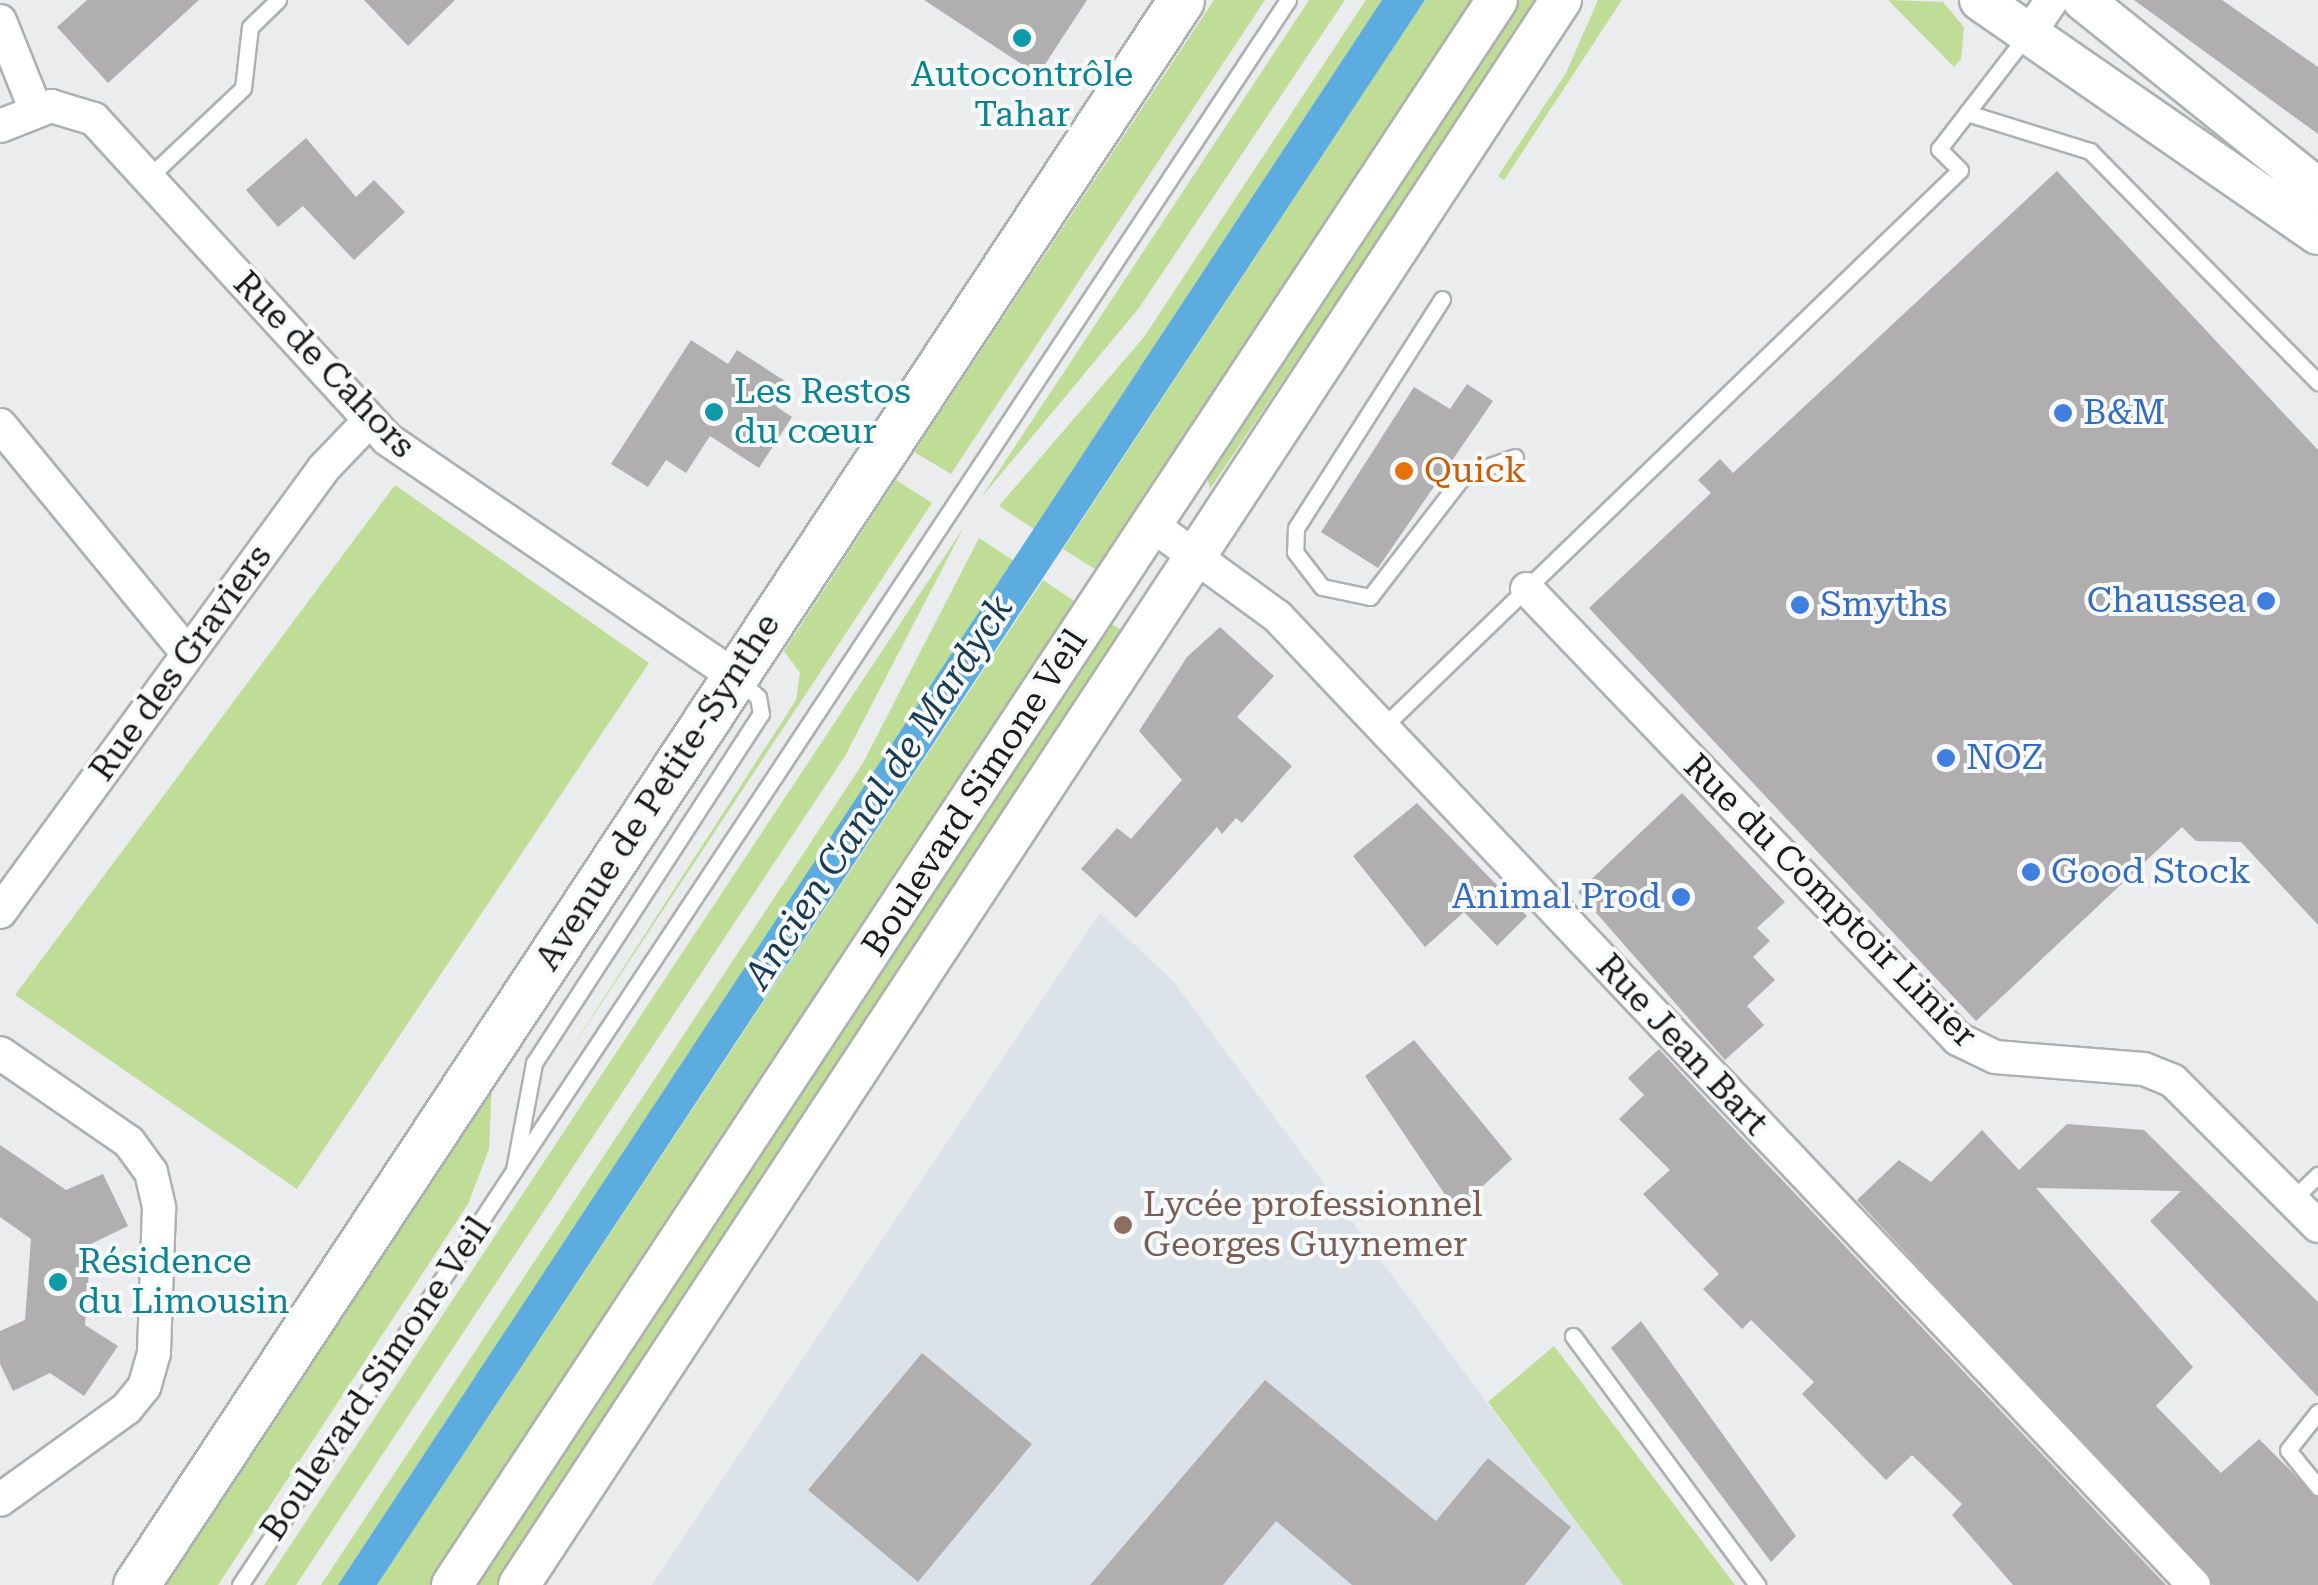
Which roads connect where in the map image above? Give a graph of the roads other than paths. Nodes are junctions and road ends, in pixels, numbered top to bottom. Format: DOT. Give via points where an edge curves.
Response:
graph roads {
  1 [pos="278,0"];
  2 [pos="1144,0"];
  3 [pos="1181,0"];
  4 [pos="1288,0"];
  5 [pos="1497,0"];
  6 [pos="1561,0"];
  7 [pos="1980,0"];
  8 [pos="2052,0"];
  9 [pos="2083,0"];
  10 [pos="0,22"];
  11 [pos="2028,32"];
  12 [pos="35,108"];
  13 [pos="1968,113"];
  14 [pos="0,126"];
  15 [pos="149,176"];
  16 [pos="2318,189"];
  17 [pos="2318,234"];
  18 [pos="1442,299"];
  19 [pos="2318,382"];
  20 [pos="369,421"];
  21 [pos="0,425"];
  22 [pos="1515,457"];
  23 [pos="1152,524"];
  24 [pos="1198,554"];
  25 [pos="1526,589"];
  26 [pos="188,654"];
  27 [pos="724,668"];
  28 [pos="1382,728"];
  29 [pos="0,912"];
  30 [pos="0,1053"];
  31 [pos="513,1174"];
  32 [pos="2318,1176"];
  33 [pos="2293,1199"];
  34 [pos="2318,1226"];
  35 [pos="1573,1336"];
  36 [pos="2318,1412"];
  37 [pos="2318,1488"];
  38 [pos="0,1500"];
  39 [pos="104,1585"];
  40 [pos="136,1585"];
  41 [pos="240,1585"];
  42 [pos="452,1585"];
  43 [pos="519,1585"];
  44 [pos="1757,1585"];
  45 [pos="2194,1585"];
  1 -- 15 [label="lane" via="250,26 243,88"];
  2 -- 27 [label="main road, Avenue de Petite-Synthe"];
  3 -- 27 [label="main road, Avenue de Petite-Synthe"];
  4 -- 31 [label="lane, Boulevard Simone Veil"];
  5 -- 23 [label="street, Boulevard Simone Veil"];
  6 -- 24 [label="street, Boulevard Simone Veil"];
  7 -- 11 [label="street"];
  8 -- 11 [label="street"];
  9 -- 16 [label="street"];
  10 -- 12 [label="street"];
  11 -- 13 [label="lane"];
  11 -- 17 [label="street"];
  12 -- 14 [label="street"];
  12 -- 15 [label="street, Rue de Cahors" via="66,107 94,119"];
  13 -- 19 [label="lane" via="2090,151"];
  13 -- 25 [label="lane" via="1940,148 1960,170"];
  15 -- 20 [label="street, Rue de Cahors"];
  18 -- 22 [label="lane" via="1296,528 1295,552 1322,587 1370,597 1464,476"];
  20 -- 26 [label="street, Rue des Graviers" via="324,468"];
  20 -- 27 [label="street, Rue de Cahors" via="436,478"];
  21 -- 26 [label="street"];
  23 -- 24 [label="street, Rue Jean Bart"];
  23 -- 42 [label="street, Boulevard Simone Veil"];
  24 -- 28 [label="street, Rue Jean Bart" via="1264,603"];
  24 -- 43 [label="street, Boulevard Simone Veil"];
  25 -- 28 [label="lane"];
  25 -- 33 [label="street, Rue du Comptoir Linier" via="1958,1039 1996,1057 2157,1073 2201,1104"];
  26 -- 29 [label="street, Rue des Graviers"];
  27 -- 31 [label="lane, Boulevard Simone Veil" via="758,697 761,714 534,1063"];
  27 -- 39 [label="main road, Avenue de Petite-Synthe"];
  27 -- 40 [label="main road, Avenue de Petite-Synthe"];
  28 -- 45 [label="street, Rue Jean Bart"];
  30 -- 38 [label="street" via="130,1142 151,1172 158,1208 154,1353 144,1387 126,1409"];
  31 -- 41 [label="lane, Boulevard Simone Veil"];
  32 -- 33 [label="lane"];
  33 -- 34 [label="street, Rue du Comptoir Linier"];
  35 -- 44 [label="lane"];
  36 -- 37 [label="lane" via="2288,1450"];
}
